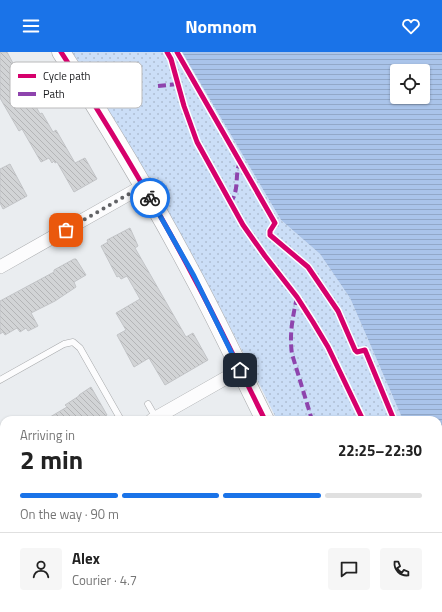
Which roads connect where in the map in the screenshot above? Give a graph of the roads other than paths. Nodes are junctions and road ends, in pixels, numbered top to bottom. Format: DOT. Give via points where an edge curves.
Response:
graph roads {
  1 [pos="61,52"];
  2 [pos="68,62"];
  3 [pos="97,108"];
  4 [pos="143,186"];
  5 [pos="0,268"];
  6 [pos="240,370"];
  7 [pos="0,380"];
  8 [pos="148,404"];
  9 [pos="120,416"];
  10 [pos="156,416"];
  11 [pos="160,416"];
  12 [pos="263,416"];
  1 -- 2 [label="main road"];
  3 -- 4 [label="main road"];
  4 -- 5 [label="street"];
  4 -- 6 [label="main road" via="194,276"];
  6 -- 11 [label="street"];
  6 -- 12 [label="main road"];
  7 -- 9 [label="lane" via="64,344 73,342 80,348"];
  8 -- 10 [label="lane"];
}
